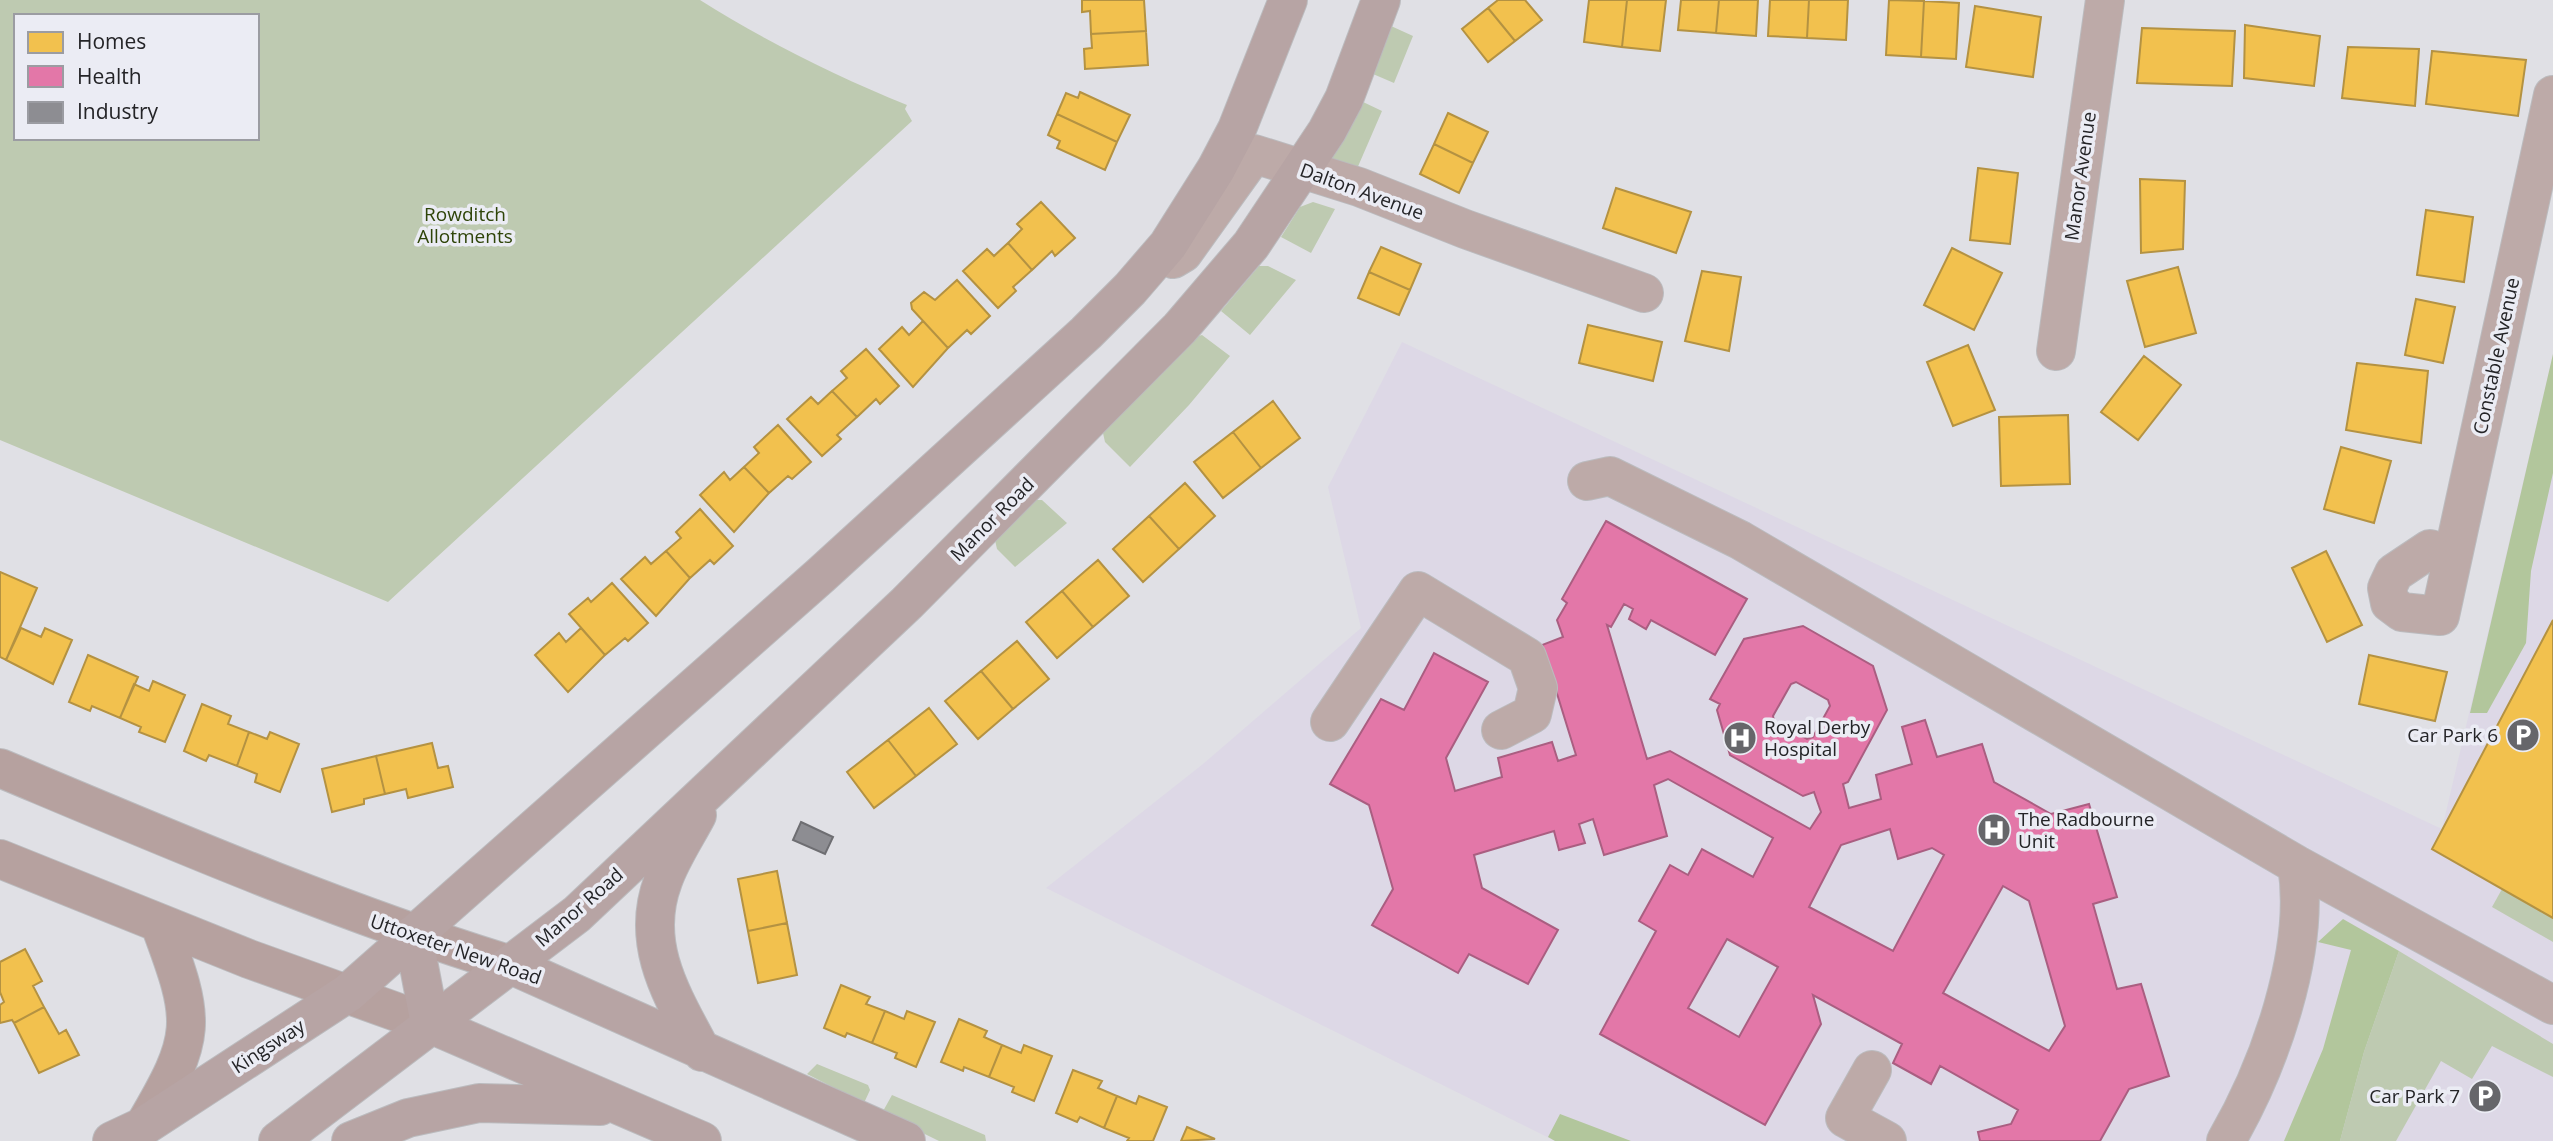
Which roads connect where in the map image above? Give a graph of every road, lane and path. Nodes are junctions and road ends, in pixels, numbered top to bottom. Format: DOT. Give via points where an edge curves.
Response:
graph roads {
  1 [pos="1288,0"];
  2 [pos="1381,0"];
  3 [pos="2105,0"];
  4 [pos="2553,95"];
  5 [pos="1303,168"];
  6 [pos="1130,289"];
  7 [pos="1644,293"];
  8 [pos="2056,351"];
  9 [pos="1587,481"];
  10 [pos="2453,555"];
  11 [pos="1330,722"];
  12 [pos="1501,730"];
  13 [pos="0,768"];
  14 [pos="713,785"];
  15 [pos="0,859"];
  16 [pos="2297,865"];
  17 [pos="160,925"];
  18 [pos="413,935"];
  19 [pos="511,965"];
  20 [pos="348,993"];
  21 [pos="2553,1005"];
  22 [pos="430,1024"];
  23 [pos="702,1052"];
  24 [pos="1872,1070"];
  25 [pos="623,1107"];
  26 [pos="128,1133"];
  27 [pos="278,1141"];
  28 [pos="351,1141"];
  29 [pos="702,1141"];
  30 [pos="906,1141"];
  31 [pos="1887,1141"];
  32 [pos="2226,1141"];
  1 -- 6 [label="highway" via="1237,130 1216,169 1168,245"];
  2 -- 5 [label="highway, Manor Road" via="1344,99"];
  3 -- 8 [label="street, Manor Avenue"];
  4 -- 10 [label="street, Constable Avenue"];
  5 -- 6 [label="street, Dalton Avenue" via="1254,154 1183,253"];
  5 -- 7 [label="street, Dalton Avenue"];
  5 -- 14 [label="highway, Manor Road" via="1251,245 1180,328 907,603"];
  6 -- 18 [label="highway" via="821,575"];
  9 -- 16 [label="street" via="1610,476 1740,540"];
  10 -- 10 [label="street, Constable Avenue" via="2440,616 2402,612 2390,603 2387,588 2394,573 2430,549"];
  11 -- 12 [label="street" via="1418,591 1527,657 1538,688 1532,715"];
  13 -- 18 [label="main road, Uttoxeter New Road" via="308,897"];
  14 -- 19 [label="highway, Manor Road" via="577,914"];
  14 -- 23 [label="highway" via="663,879 655,923 663,976"];
  15 -- 17 [label="main road"];
  16 -- 21 [label="street"];
  16 -- 32 [label="street" via="2302,896 2284,1000 2260,1077"];
  17 -- 20 [label="main road"];
  17 -- 26 [label="main road" via="184,992 187,1028 176,1072"];
  18 -- 19 [label="main road, Uttoxeter New Road"];
  18 -- 20 [label="highway, Kingsway"];
  18 -- 22 [label="highway"];
  19 -- 22 [label="highway"];
  19 -- 23 [label="highway, Uttoxeter New Road"];
  20 -- 22 [label="main road"];
  20 -- 26 [label="highway, Kingsway"];
  22 -- 25 [label="highway"];
  22 -- 27 [label="highway"];
  23 -- 30 [label="highway, Uttoxeter New Road"];
  24 -- 31 [label="street" via="1845,1118"];
  25 -- 28 [label="highway" via="479,1103 408,1118"];
  25 -- 29 [label="highway"];
}
